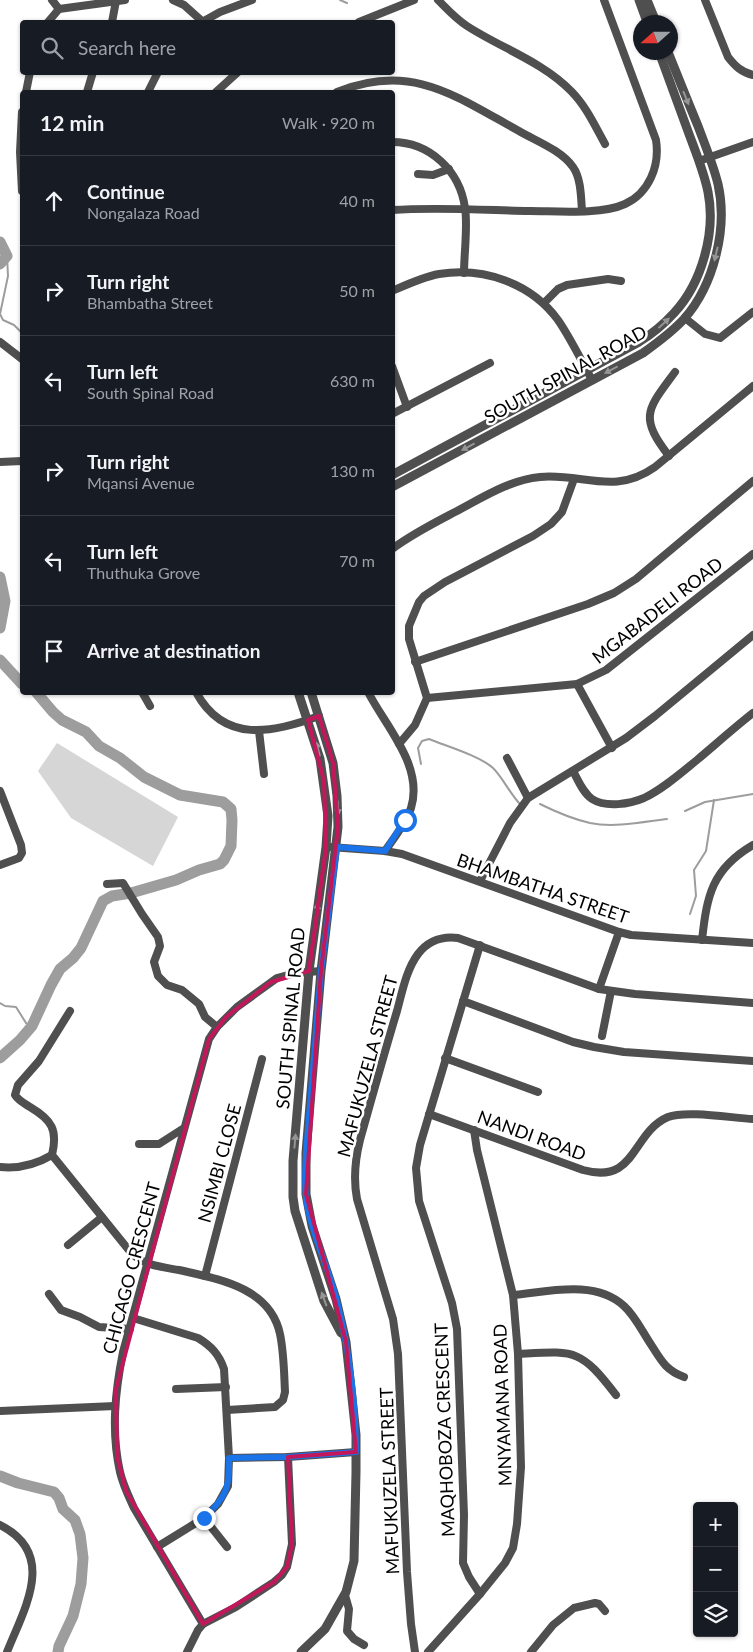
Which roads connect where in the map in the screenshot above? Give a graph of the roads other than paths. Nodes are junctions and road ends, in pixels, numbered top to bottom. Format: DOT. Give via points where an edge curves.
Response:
graph roads {
  1 [pos="52,0"];
  2 [pos="125,0"];
  3 [pos="173,0"];
  4 [pos="252,0"];
  5 [pos="414,0"];
  6 [pos="438,0"];
  7 [pos="604,0"];
  8 [pos="639,0"];
  9 [pos="646,0"];
  10 [pos="704,0"];
  11 [pos="116,1"];
  12 [pos="59,9"];
  13 [pos="645,15"];
  14 [pos="653,15"];
  15 [pos="50,20"];
  16 [pos="112,20"];
  17 [pos="200,20"];
  18 [pos="206,20"];
  19 [pos="364,20"];
  20 [pos="662,60"];
  21 [pos="671,60"];
  22 [pos="29,75"];
  23 [pos="92,75"];
  24 [pos="156,75"];
  25 [pos="235,75"];
  26 [pos="753,75"];
  27 [pos="26,90"];
  28 [pos="87,90"];
  29 [pos="149,90"];
  30 [pos="218,90"];
  31 [pos="344,90"];
  32 [pos="395,142"];
  33 [pos="753,142"];
  34 [pos="605,144"];
  35 [pos="710,158"];
  36 [pos="699,162"];
  37 [pos="449,169"];
  38 [pos="418,174"];
  39 [pos="466,209"];
  40 [pos="395,210"];
  41 [pos="582,211"];
  42 [pos="464,273"];
  43 [pos="621,281"];
  44 [pos="395,290"];
  45 [pos="544,303"];
  46 [pos="753,312"];
  47 [pos="684,318"];
  48 [pos="0,342"];
  49 [pos="20,357"];
  50 [pos="490,363"];
  51 [pos="587,371"];
  52 [pos="675,372"];
  53 [pos="395,374"];
  54 [pos="592,380"];
  55 [pos="753,386"];
  56 [pos="407,406"];
  57 [pos="395,412"];
  58 [pos="669,456"];
  59 [pos="20,461"];
  60 [pos="0,462"];
  61 [pos="395,473"];
  62 [pos="574,479"];
  63 [pos="753,481"];
  64 [pos="395,485"];
  65 [pos="395,547"];
  66 [pos="753,554"];
  67 [pos="753,635"];
  68 [pos="415,662"];
  69 [pos="577,684"];
  70 [pos="144,695"];
  71 [pos="198,695"];
  72 [pos="299,695"];
  73 [pos="312,695"];
  74 [pos="370,695"];
  75 [pos="427,698"];
  76 [pos="150,706"];
  77 [pos="753,713"];
  78 [pos="318,716"];
  79 [pos="308,720"];
  80 [pos="259,731"];
  81 [pos="399,744"];
  82 [pos="612,748"];
  83 [pos="507,758"];
  84 [pos="573,771"];
  85 [pos="264,774"];
  86 [pos="0,791"];
  87 [pos="528,798"];
  88 [pos="753,845"];
  89 [pos="326,847"];
  90 [pos="337,847"];
  91 [pos="385,851"];
  92 [pos="0,865"];
  93 [pos="480,882"];
  94 [pos="108,884"];
  95 [pos="619,932"];
  96 [pos="702,940"];
  97 [pos="753,943"];
  98 [pos="480,945"];
  99 [pos="309,971"];
  100 [pos="321,971"];
  101 [pos="599,989"];
  102 [pos="611,991"];
  103 [pos="463,1001"];
  104 [pos="753,1002"];
  105 [pos="70,1011"];
  106 [pos="217,1027"];
  107 [pos="602,1036"];
  108 [pos="445,1058"];
  109 [pos="262,1059"];
  110 [pos="753,1061"];
  111 [pos="538,1092"];
  112 [pos="430,1114"];
  113 [pos="753,1119"];
  114 [pos="184,1128"];
  115 [pos="474,1130"];
  116 [pos="140,1144"];
  117 [pos="52,1156"];
  118 [pos="0,1167"];
  119 [pos="102,1217"];
  120 [pos="68,1245"];
  121 [pos="148,1264"];
  122 [pos="205,1276"];
  123 [pos="49,1294"];
  124 [pos="513,1295"];
  125 [pos="133,1318"];
  126 [pos="130,1329"];
  127 [pos="346,1342"];
  128 [pos="518,1354"];
  129 [pos="684,1377"];
  130 [pos="226,1387"];
  131 [pos="176,1389"];
  132 [pos="616,1395"];
  133 [pos="115,1406"];
  134 [pos="227,1410"];
  135 [pos="0,1411"];
  136 [pos="356,1452"];
  137 [pos="288,1457"];
  138 [pos="229,1458"];
  139 [pos="204,1518"];
  140 [pos="0,1525"];
  141 [pos="157,1547"];
  142 [pos="227,1547"];
  143 [pos="480,1594"];
  144 [pos="345,1595"];
  145 [pos="605,1611"];
  146 [pos="203,1624"];
  147 [pos="364,1645"];
  148 [pos="7,1652"];
  149 [pos="187,1652"];
  150 [pos="301,1652"];
  151 [pos="415,1652"];
  152 [pos="428,1652"];
  153 [pos="532,1652"];
  1 -- 12 [label="street"];
  2 -- 11 [label="street"];
  3 -- 17 [label="street" via="184,5"];
  4 -- 18 [label="street"];
  5 -- 19 [label="street"];
  6 -- 34 [label="street" via="467,26 535,64 568,88"];
  7 -- 41 [label="street" via="652,127 657,161 650,180 632,200 608,209"];
  8 -- 13 [label="street"];
  9 -- 14 [label="street"];
  10 -- 26 [label="street" via="728,57 742,72"];
  11 -- 12 [label="street"];
  11 -- 16 [label="street"];
  12 -- 15 [label="street"];
  20 -- 36 [label="street, SOUTH SPINAL ROAD"];
  21 -- 35 [label="street, SOUTH SPINAL ROAD, one-way"];
  22 -- 27 [label="street"];
  23 -- 28 [label="street"];
  24 -- 29 [label="street"];
  25 -- 30 [label="street"];
  31 -- 41 [label="street" via="371,81 401,80 452,95 553,150 570,163 577,174"];
  32 -- 37 [label="street" via="427,150"];
  33 -- 35 [label="street"];
  35 -- 36 [label="street"];
  35 -- 47 [label="street, SOUTH SPINAL ROAD, one-way" via="720,202 716,254 712,271"];
  51 -- 36 [label="street, SOUTH SPINAL ROAD, one-way" via="651,334 675,312 688,294 701,264 709,229 708,194"];
  37 -- 38 [label="street" via="433,175"];
  37 -- 39 [label="street" via="458,182"];
  39 -- 40 [label="street"];
  39 -- 41 [label="street"];
  39 -- 42 [label="street"];
  42 -- 44 [label="street" via="430,276"];
  42 -- 45 [label="street" via="511,282"];
  43 -- 45 [label="street" via="608,278 562,286"];
  45 -- 51 [label="street" via="563,327"];
  46 -- 47 [label="street" via="720,338 705,334"];
  47 -- 54 [label="street, SOUTH SPINAL ROAD, one-way" via="642,353"];
  48 -- 49 [label="street"];
  50 -- 56 [label="street"];
  51 -- 54 [label="street"];
  51 -- 61 [label="street, SOUTH SPINAL ROAD"];
  52 -- 58 [label="street" via="649,415 653,433"];
  53 -- 56 [label="street"];
  54 -- 64 [label="street, SOUTH SPINAL ROAD, one-way"];
  55 -- 58 [label="street"];
  56 -- 57 [label="street"];
  58 -- 62 [label="street" via="648,472 626,481"];
  59 -- 60 [label="street"];
  62 -- 65 [label="street" via="541,477 516,482 434,523"];
  62 -- 68 [label="street" via="562,512 551,524 424,596 409,626"];
  63 -- 68 [label="street" via="636,580 614,593"];
  66 -- 69 [label="street, MGABADELI ROAD" via="606,670"];
  67 -- 82 [label="street"];
  68 -- 75 [label="street"];
  69 -- 75 [label="street, MGABADELI ROAD"];
  69 -- 82 [label="street"];
  70 -- 76 [label="street"];
  71 -- 80 [label="street" via="218,719 237,729"];
  72 -- 79 [label="street, SOUTH SPINAL ROAD"];
  73 -- 78 [label="street, SOUTH SPINAL ROAD"];
  74 -- 81 [label="street"];
  75 -- 81 [label="street" via="415,724"];
  77 -- 84 [label="street" via="673,779 638,800 621,804 594,801"];
  78 -- 79 [label="street"];
  78 -- 90 [label="street, SOUTH SPINAL ROAD, one-way" via="333,763"];
  79 -- 80 [label="street"];
  89 -- 79 [label="street, SOUTH SPINAL ROAD, one-way" via="328,816 324,781"];
  80 -- 85 [label="street"];
  81 -- 91 [label="street" via="408,766 413,794 410,810"];
  82 -- 84 [label="street"];
  83 -- 87 [label="street"];
  84 -- 87 [label="street"];
  86 -- 92 [label="street" via="22,853 19,858"];
  87 -- 93 [label="street" via="510,823"];
  88 -- 96 [label="street" via="735,857 715,881 708,899"];
  89 -- 90 [label="street, BHAMBATHA STREET"];
  99 -- 89 [label="street, SOUTH SPINAL ROAD, one-way"];
  90 -- 91 [label="street, BHAMBATHA STREET"];
  90 -- 100 [label="street, SOUTH SPINAL ROAD"];
  91 -- 93 [label="street, BHAMBATHA STREET" via="409,856"];
  93 -- 95 [label="street, BHAMBATHA STREET"];
  94 -- 106 [label="street" via="124,883 156,932 160,940 154,962 158,976 199,1004 205,1017"];
  95 -- 96 [label="street, BHAMBATHA STREET"];
  95 -- 101 [label="street"];
  96 -- 97 [label="street, BHAMBATHA STREET"];
  98 -- 101 [label="street, MAFUKUZELA STREET"];
  98 -- 103 [label="street, MAQHOBOZA CRESCENT"];
  98 -- 151 [label="street, MAFUKUZELA STREET" via="458,938 443,938 428,944 413,962 354,1167 357,1199 396,1331 407,1572"];
  99 -- 100 [label="street, CHICAGO CRESCENT"];
  99 -- 106 [label="street, CHICAGO CRESCENT" via="277,978 237,1007"];
  127 -- 99 [label="street, SOUTH SPINAL ROAD, one-way" via="324,1301 293,1197 293,1161"];
  100 -- 127 [label="street, SOUTH SPINAL ROAD" via="306,1153 306,1194 312,1226"];
  101 -- 102 [label="street, MAFUKUZELA STREET"];
  102 -- 104 [label="street, MAFUKUZELA STREET"];
  102 -- 107 [label="street"];
  103 -- 108 [label="street, MAQHOBOZA CRESCENT"];
  103 -- 110 [label="street" via="594,1047"];
  105 -- 117 [label="street" via="39,1061 16,1090 18,1100 34,1109 52,1126 55,1140"];
  106 -- 114 [label="street, CHICAGO CRESCENT" via="203,1057"];
  108 -- 111 [label="street"];
  108 -- 112 [label="street, MAQHOBOZA CRESCENT"];
  109 -- 122 [label="street, NSIMBI CLOSE"];
  112 -- 115 [label="street, NANDI ROAD"];
  112 -- 143 [label="street, MAQHOBOZA CRESCENT" via="417,1158 417,1188 455,1315 464,1515 462,1556 464,1568"];
  113 -- 115 [label="street, NANDI ROAD" via="689,1114 670,1117 654,1127 620,1168 607,1173 583,1170"];
  114 -- 116 [label="street" via="159,1144"];
  114 -- 121 [label="street, CHICAGO CRESCENT"];
  115 -- 124 [label="street, MNYAMANA ROAD"];
  117 -- 118 [label="street" via="31,1165"];
  117 -- 119 [label="street"];
  119 -- 120 [label="street"];
  119 -- 121 [label="street" via="132,1254"];
  121 -- 122 [label="street"];
  121 -- 125 [label="street, CHICAGO CRESCENT"];
  122 -- 134 [label="street" via="249,1291 269,1310 280,1333 283,1400 276,1407"];
  123 -- 126 [label="street" via="61,1310 99,1327"];
  124 -- 128 [label="street, MNYAMANA ROAD"];
  124 -- 129 [label="street" via="582,1290 609,1296 625,1306 668,1369"];
  125 -- 126 [label="street, CHICAGO CRESCENT"];
  125 -- 130 [label="street" via="208,1344 221,1360"];
  126 -- 133 [label="street, CHICAGO CRESCENT"];
  127 -- 136 [label="street, SOUTH SPINAL ROAD"];
  128 -- 132 [label="street" via="558,1352 577,1356 586,1360"];
  128 -- 143 [label="street, MNYAMANA ROAD" via="520,1467 516,1535 506,1563"];
  130 -- 131 [label="street"];
  130 -- 134 [label="street"];
  133 -- 135 [label="street"];
  133 -- 141 [label="street, CHICAGO CRESCENT" via="120,1473 134,1508"];
  134 -- 138 [label="street"];
  136 -- 137 [label="street"];
  136 -- 144 [label="street, SOUTH SPINAL ROAD" via="354,1560"];
  137 -- 138 [label="street"];
  137 -- 146 [label="street" via="292,1544 287,1567 274,1582"];
  138 -- 139 [label="street" via="228,1486 218,1504"];
  139 -- 141 [label="street"];
  139 -- 142 [label="street"];
  140 -- 148 [label="street" via="28,1551 34,1570 32,1586"];
  141 -- 146 [label="street, CHICAGO CRESCENT"];
  143 -- 152 [label="street, MNYAMANA ROAD"];
  144 -- 147 [label="street" via="349,1608 348,1633"];
  144 -- 150 [label="street, SOUTH SPINAL ROAD" via="325,1629"];
  145 -- 153 [label="street" via="595,1603 574,1608 553,1625"];
  146 -- 149 [label="street"];
}
